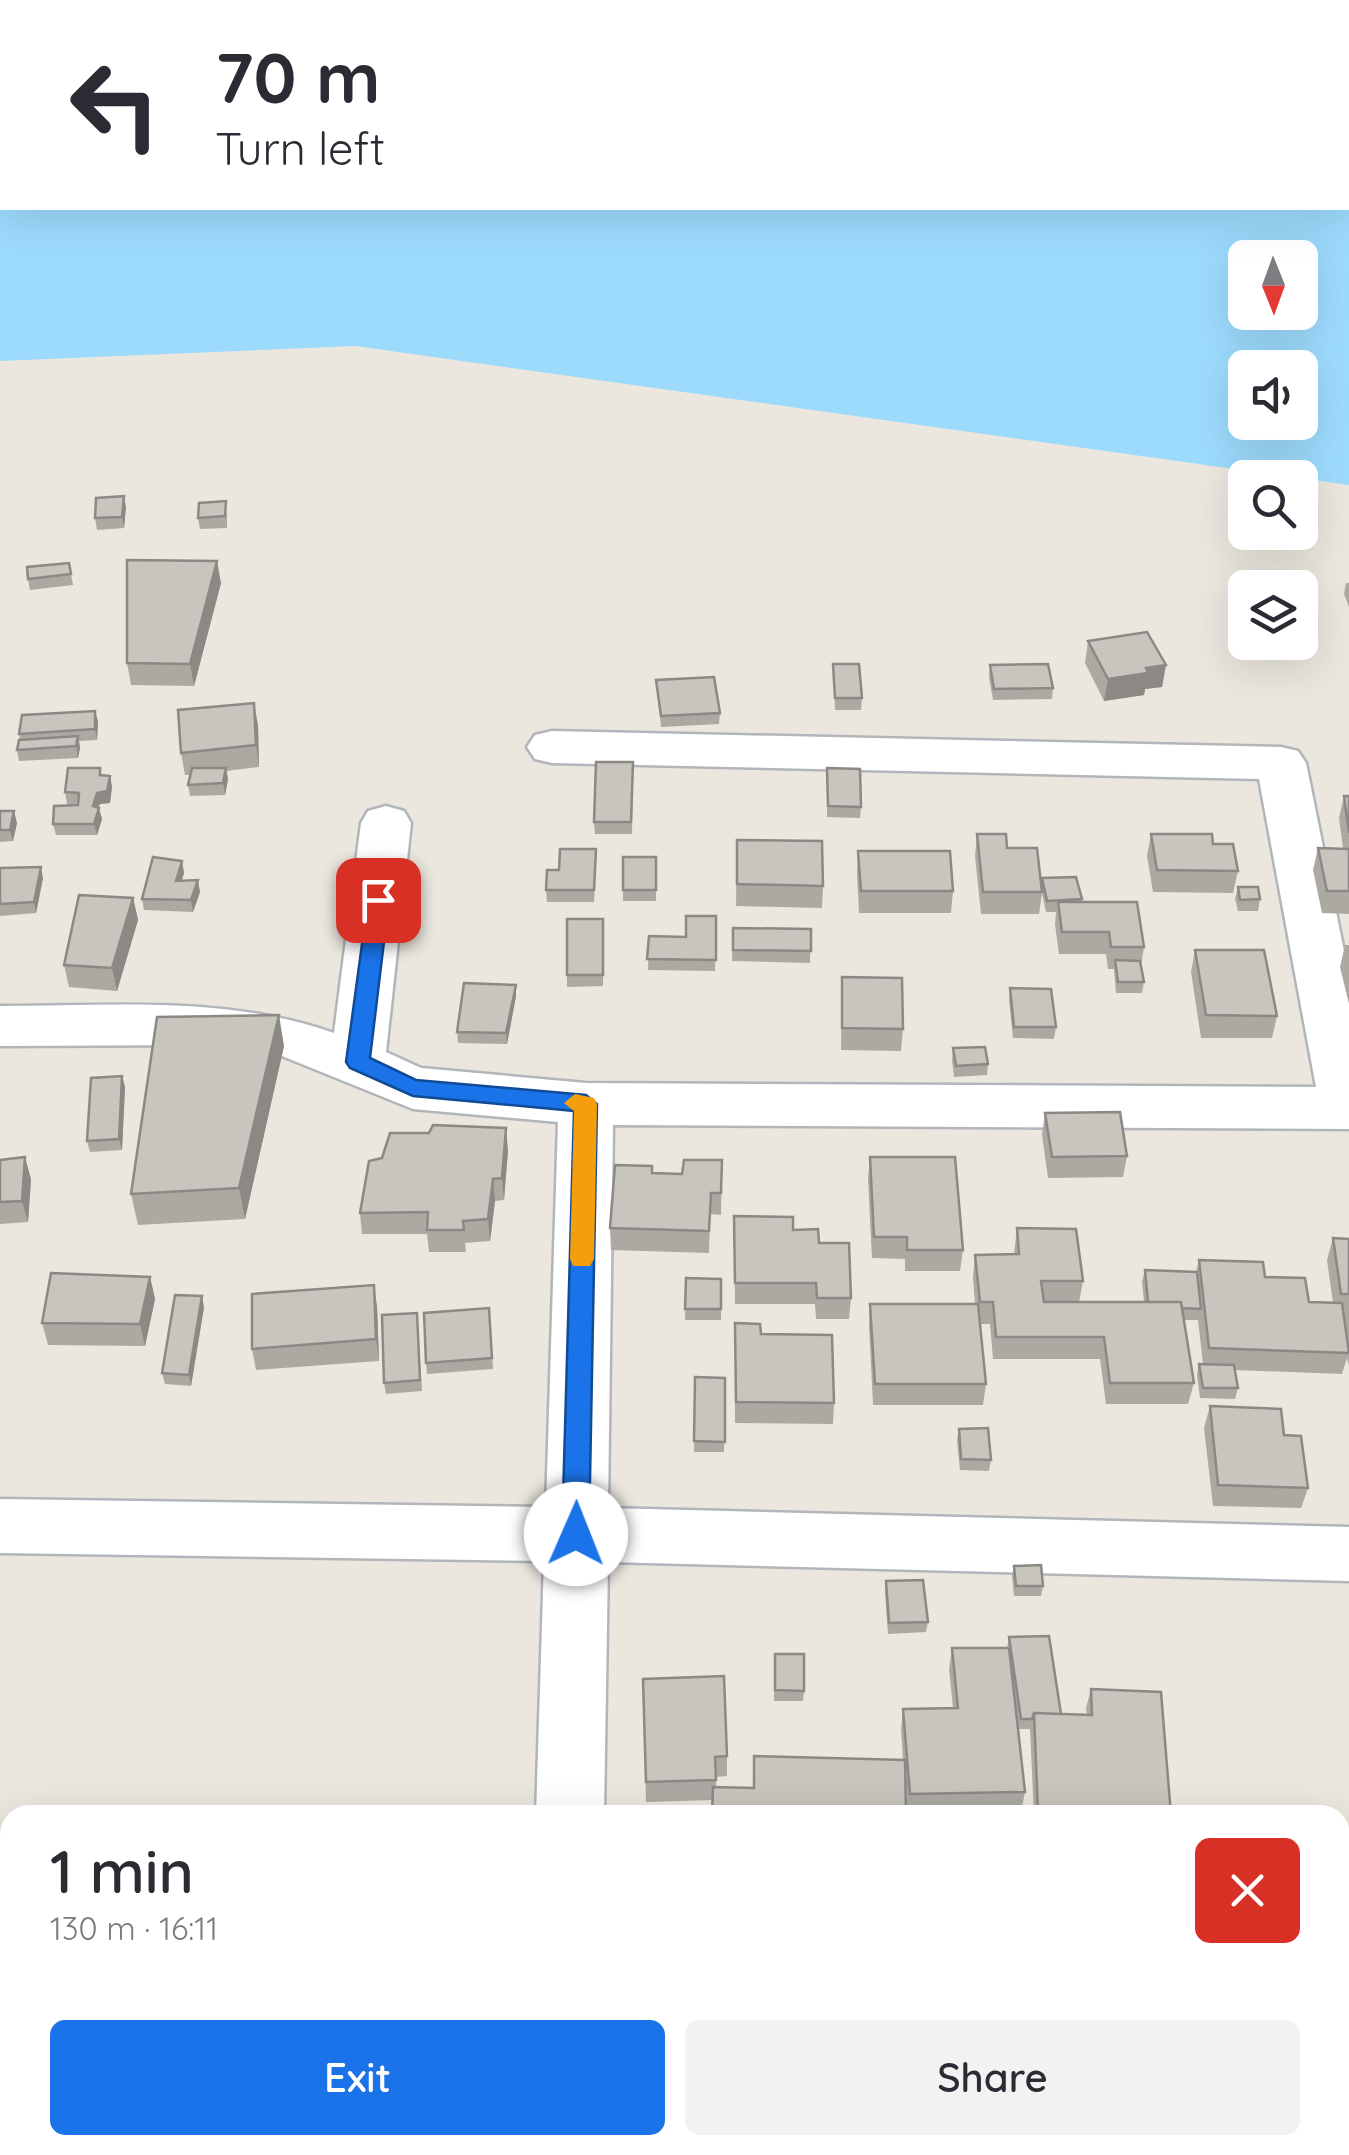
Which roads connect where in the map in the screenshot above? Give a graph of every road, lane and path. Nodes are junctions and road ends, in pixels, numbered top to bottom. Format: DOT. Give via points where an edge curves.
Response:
graph roads {
  1 [pos="552,746"];
  2 [pos="386,823"];
  3 [pos="0,1026"];
  4 [pos="358,1062"];
  5 [pos="586,1104"];
  6 [pos="1349,1108"];
  7 [pos="0,1526"];
  8 [pos="576,1534"];
  9 [pos="1349,1554"];
  10 [pos="570,1805"];
  1 -- 6 [label="street" via="1281,764"];
  2 -- 4 [label="street"];
  3 -- 4 [label="street" via="205,1025 281,1035"];
  4 -- 5 [label="street" via="413,1088"];
  5 -- 6 [label="street"];
  5 -- 8 [label="street"];
  7 -- 8 [label="street"];
  8 -- 9 [label="street"];
  8 -- 10 [label="street"];
}
